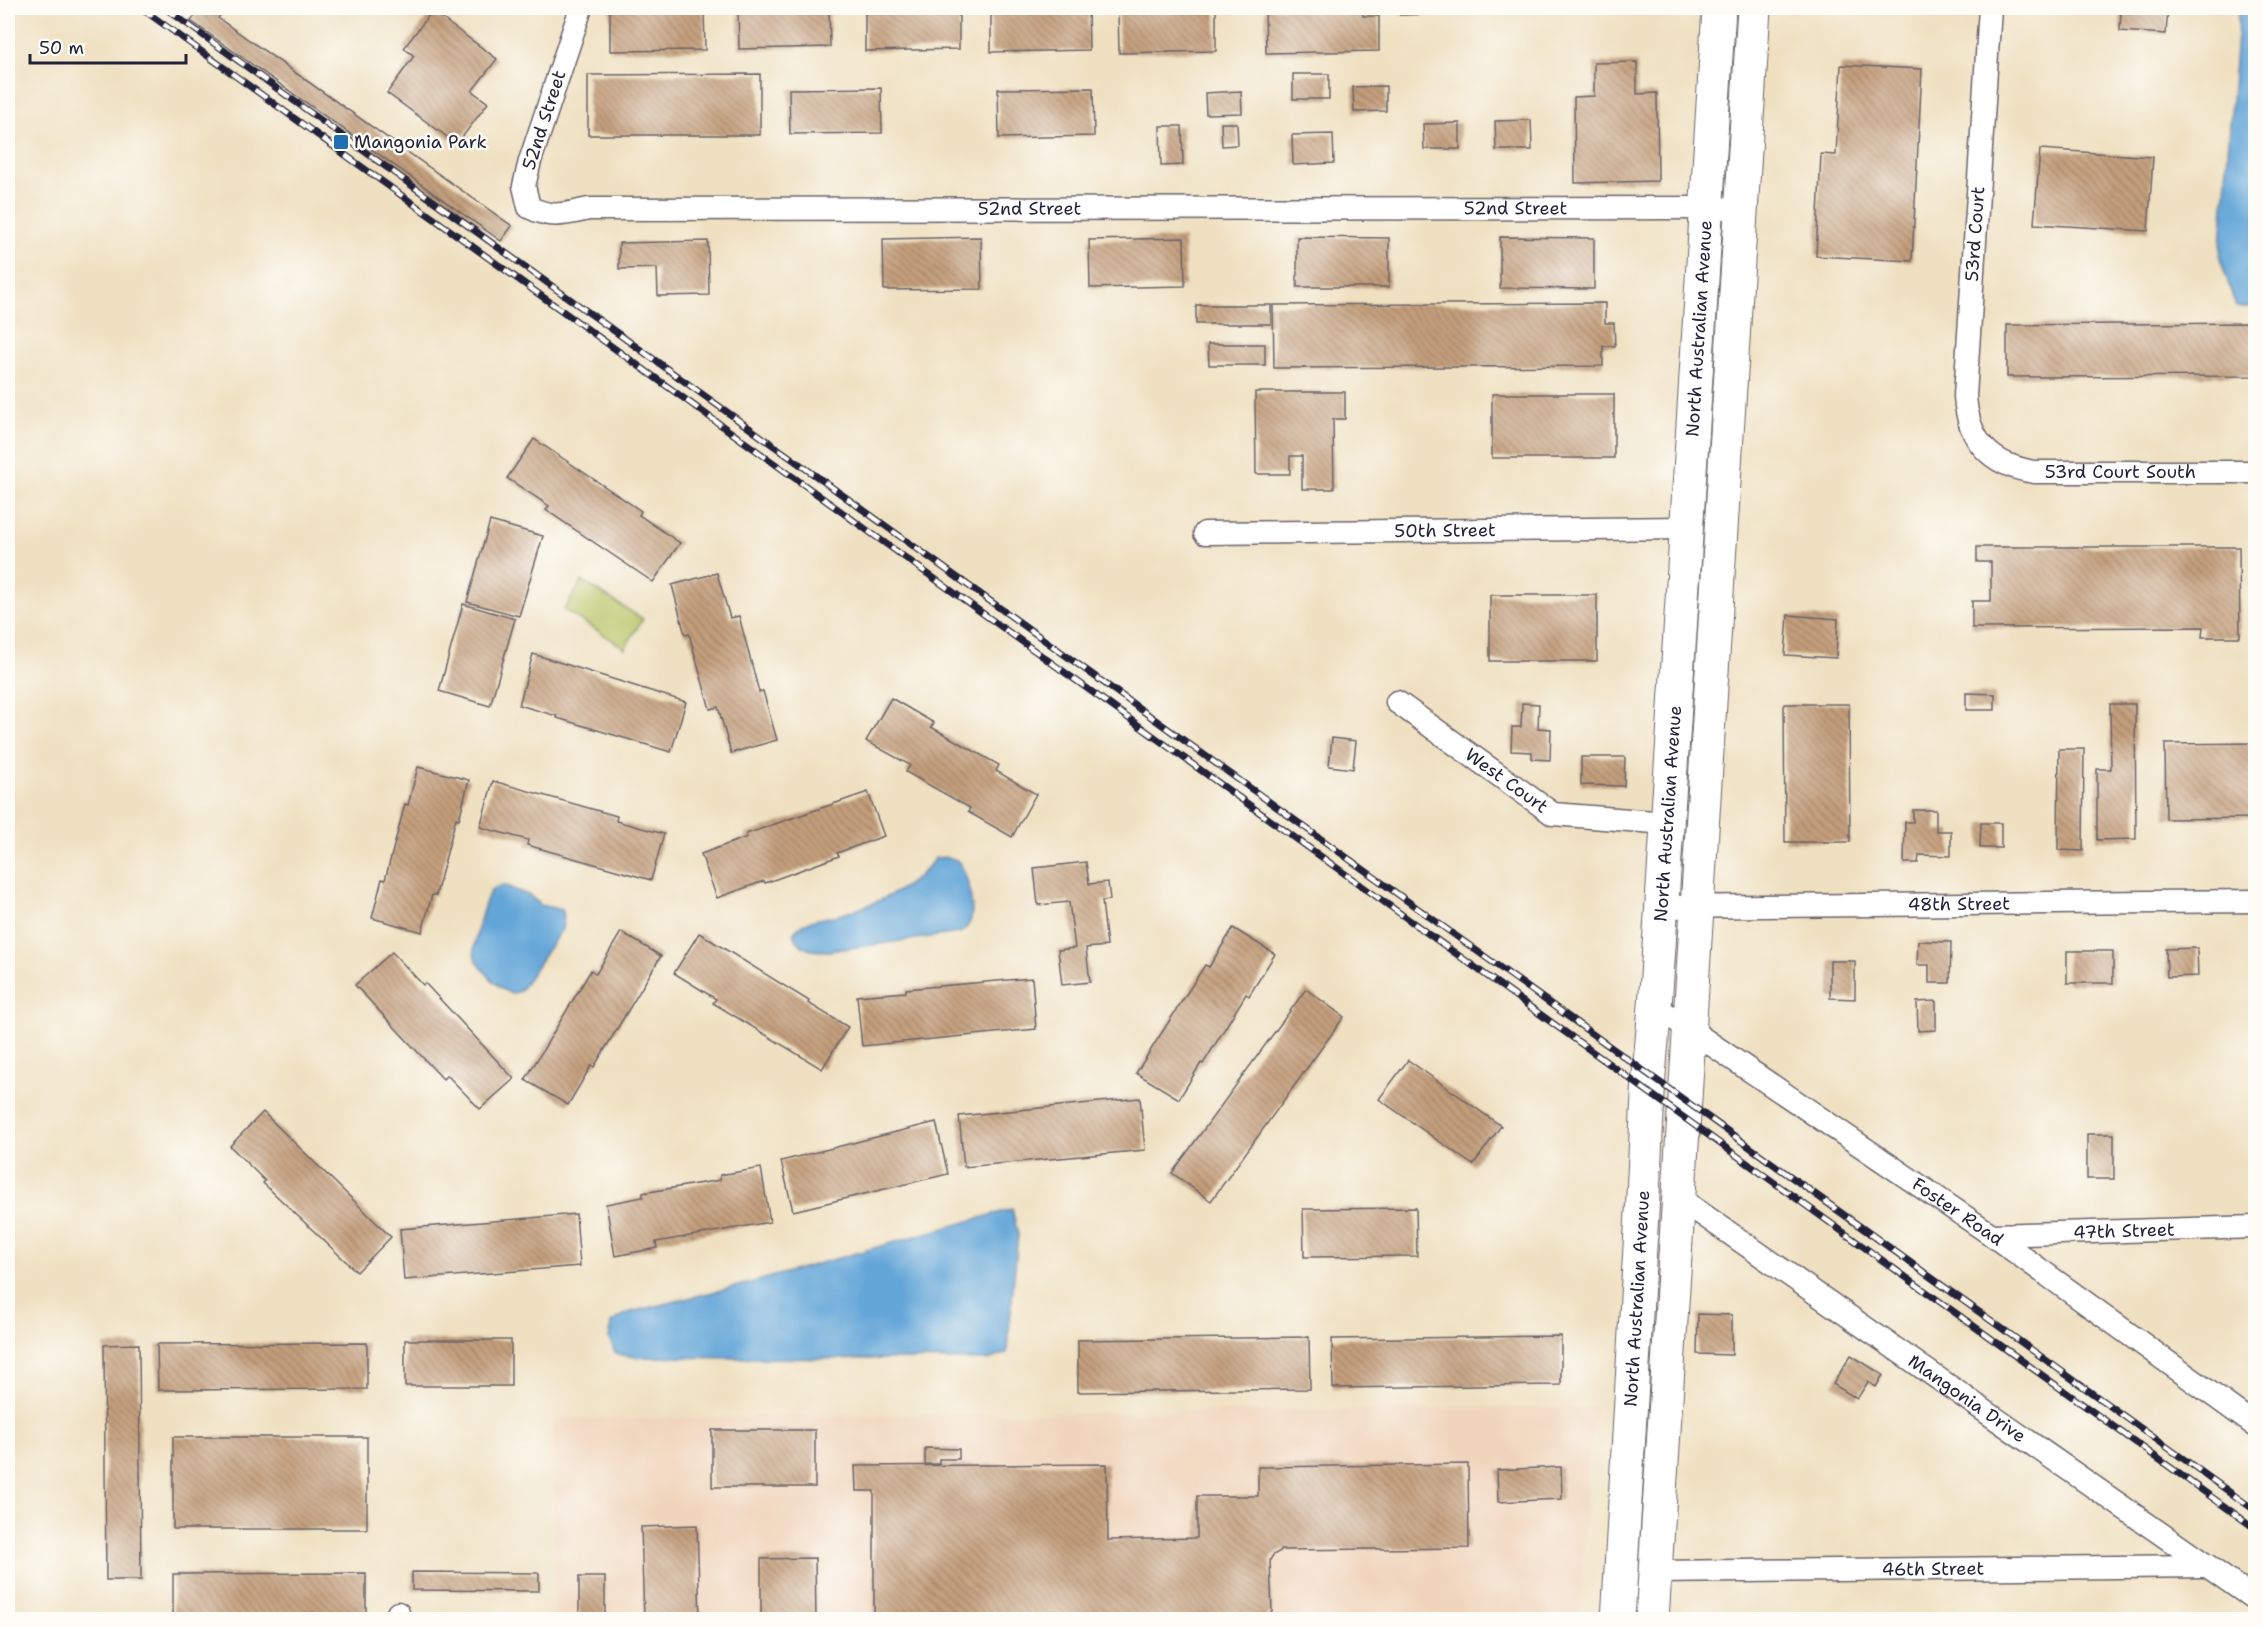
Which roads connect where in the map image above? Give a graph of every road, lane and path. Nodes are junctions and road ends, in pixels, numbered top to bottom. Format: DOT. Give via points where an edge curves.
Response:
graph roads {
  1 [pos="581,8"];
  2 [pos="1719,8"];
  3 [pos="1754,8"];
  4 [pos="1990,8"];
  5 [pos="1706,208"];
  6 [pos="1741,209"];
  7 [pos="1989,454"];
  8 [pos="2256,472"];
  9 [pos="1686,528"];
  10 [pos="1205,533"];
  11 [pos="1680,632"];
  12 [pos="1715,632"];
  13 [pos="1397,702"];
  14 [pos="1667,823"];
  15 [pos="2256,901"];
  16 [pos="1662,907"];
  17 [pos="1698,907"];
  18 [pos="1655,1006"];
  19 [pos="1689,1030"];
  20 [pos="1679,1198"];
  21 [pos="2256,1227"];
  22 [pos="1992,1235"];
  23 [pos="2256,1426"];
  24 [pos="2208,1566"];
  25 [pos="1655,1572"];
  26 [pos="2256,1600"];
  27 [pos="1618,1620"];
  28 [pos="1652,1620"];
  1 -- 5 [label="street, 52nd Street" via="524,186 529,207 542,214 563,215 589,209"];
  2 -- 5 [label="main road, North Australian Avenue"];
  3 -- 6 [label="main road, North Australian Avenue"];
  4 -- 7 [label="street, 53rd Court" via="1965,396 1970,428"];
  5 -- 6 [label="street, 52nd Street"];
  5 -- 9 [label="main road, North Australian Avenue"];
  6 -- 12 [label="main road, North Australian Avenue"];
  7 -- 8 [label="street, 53rd Court South" via="2002,464 2034,472"];
  9 -- 10 [label="street, 50th Street"];
  9 -- 11 [label="main road, North Australian Avenue"];
  11 -- 12 [label="main road"];
  11 -- 14 [label="main road, North Australian Avenue"];
  12 -- 17 [label="main road, North Australian Avenue"];
  13 -- 14 [label="street, West Court" via="1553,814"];
  14 -- 16 [label="main road, North Australian Avenue"];
  15 -- 17 [label="street, 48th Street"];
  16 -- 17 [label="street, 48th Street"];
  16 -- 18 [label="main road, North Australian Avenue"];
  17 -- 19 [label="main road, North Australian Avenue"];
  18 -- 19 [label="street, Foster Road"];
  18 -- 27 [label="main road, North Australian Avenue"];
  19 -- 20 [label="main road, North Australian Avenue"];
  19 -- 22 [label="street, Foster Road"];
  20 -- 24 [label="street, Mangonia Drive"];
  20 -- 25 [label="main road, North Australian Avenue"];
  21 -- 22 [label="street, 47th Street"];
  22 -- 23 [label="street, Foster Road"];
  24 -- 25 [label="street, 46th Street"];
  24 -- 26 [label="street, Mangonia Drive"];
  25 -- 28 [label="main road, North Australian Avenue"];
}
